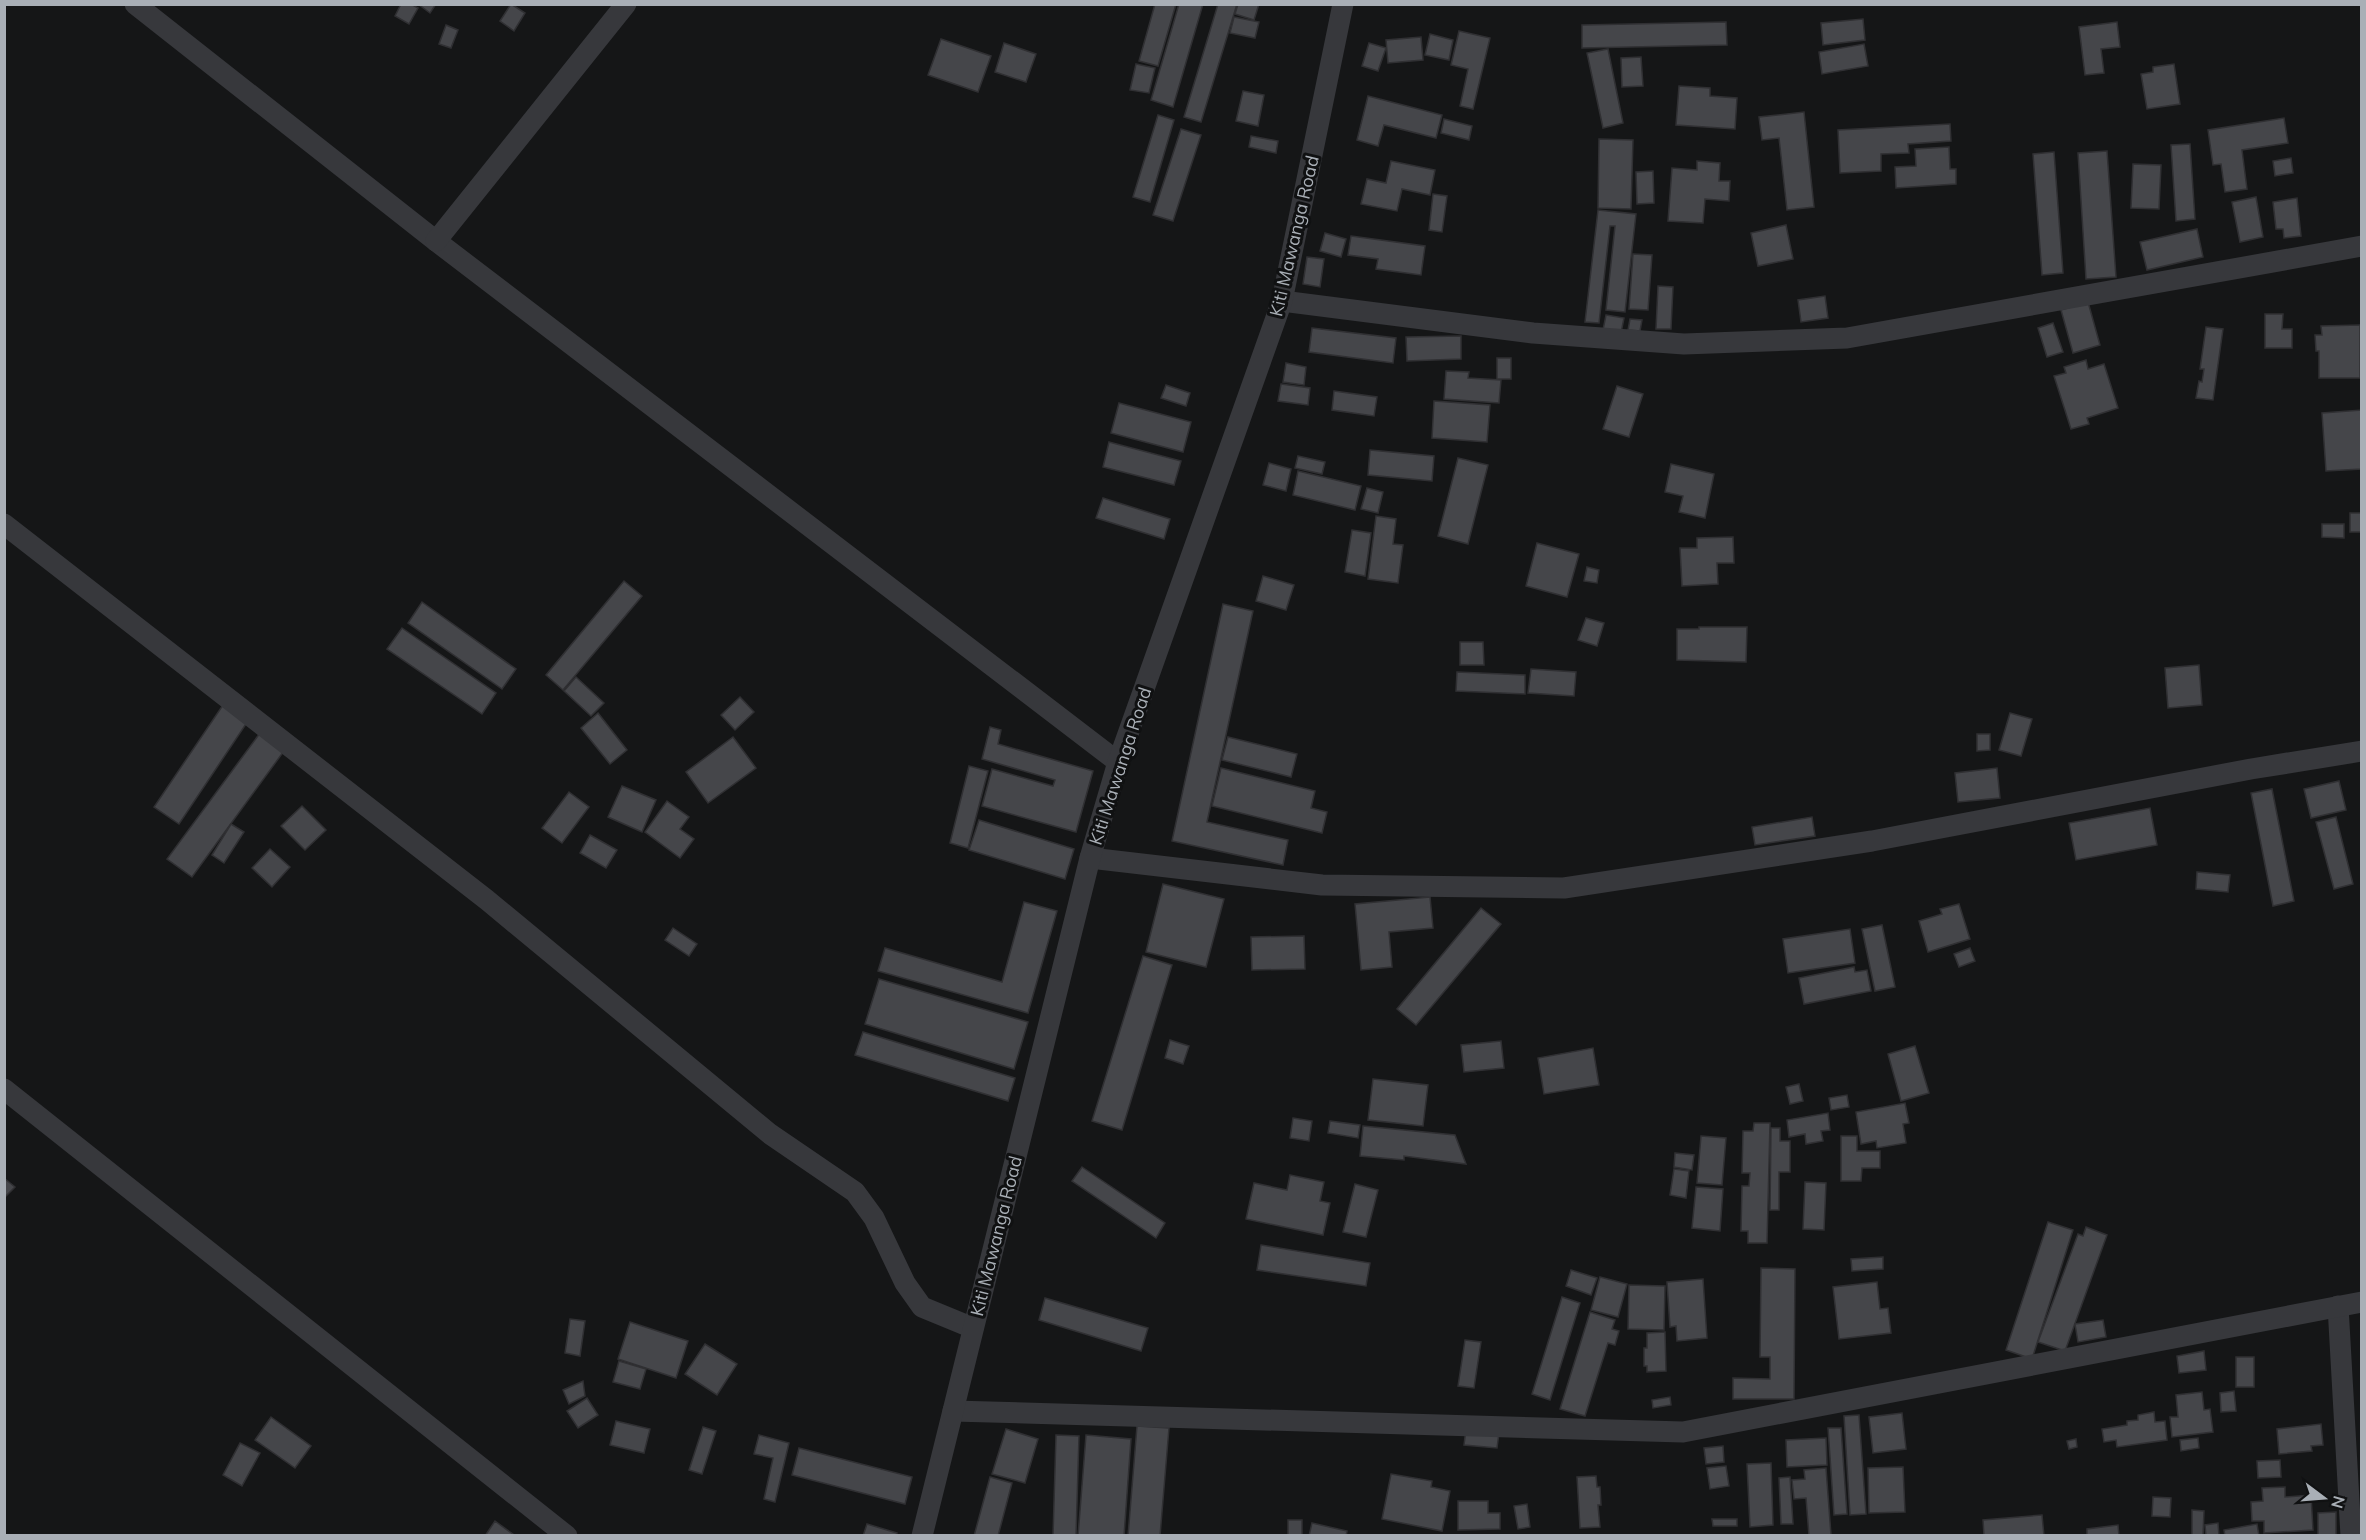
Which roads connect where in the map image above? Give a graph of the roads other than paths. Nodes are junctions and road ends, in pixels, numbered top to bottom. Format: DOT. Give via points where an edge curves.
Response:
graph roads {
  1 [pos="135,4"];
  2 [pos="626,4"];
  3 [pos="1343,4"];
  4 [pos="436,241"];
  5 [pos="2361,246"];
  6 [pos="1282,301"];
  7 [pos="4,524"];
  8 [pos="2361,751"];
  9 [pos="1118,762"];
  10 [pos="1090,858"];
  11 [pos="4,1089"];
  12 [pos="2361,1302"];
  13 [pos="2338,1306"];
  14 [pos="973,1328"];
  15 [pos="953,1411"];
  16 [pos="567,1536"];
  17 [pos="922,1536"];
  18 [pos="2351,1536"];
  1 -- 4 [label="street"];
  2 -- 4 [label="street"];
  3 -- 6 [label="street, Kiti Mawanga Road"];
  4 -- 9 [label="street"];
  5 -- 6 [label="street" via="1847,338 1684,344 1533,333"];
  6 -- 9 [label="street, Kiti Mawanga Road"];
  7 -- 14 [label="street" via="487,900 770,1134 855,1192 874,1218 905,1283 922,1307"];
  8 -- 10 [label="street" via="1872,841 1564,888 1322,885"];
  9 -- 10 [label="street, Kiti Mawanga Road"];
  10 -- 14 [label="street, Kiti Mawanga Road"];
  11 -- 16 [label="street"];
  12 -- 13 [label="street"];
  13 -- 15 [label="street" via="1683,1432"];
  13 -- 18 [label="street"];
  14 -- 15 [label="street, Kiti Mawanga Road"];
  15 -- 17 [label="street, Kiti Mawanga Road"];
}
